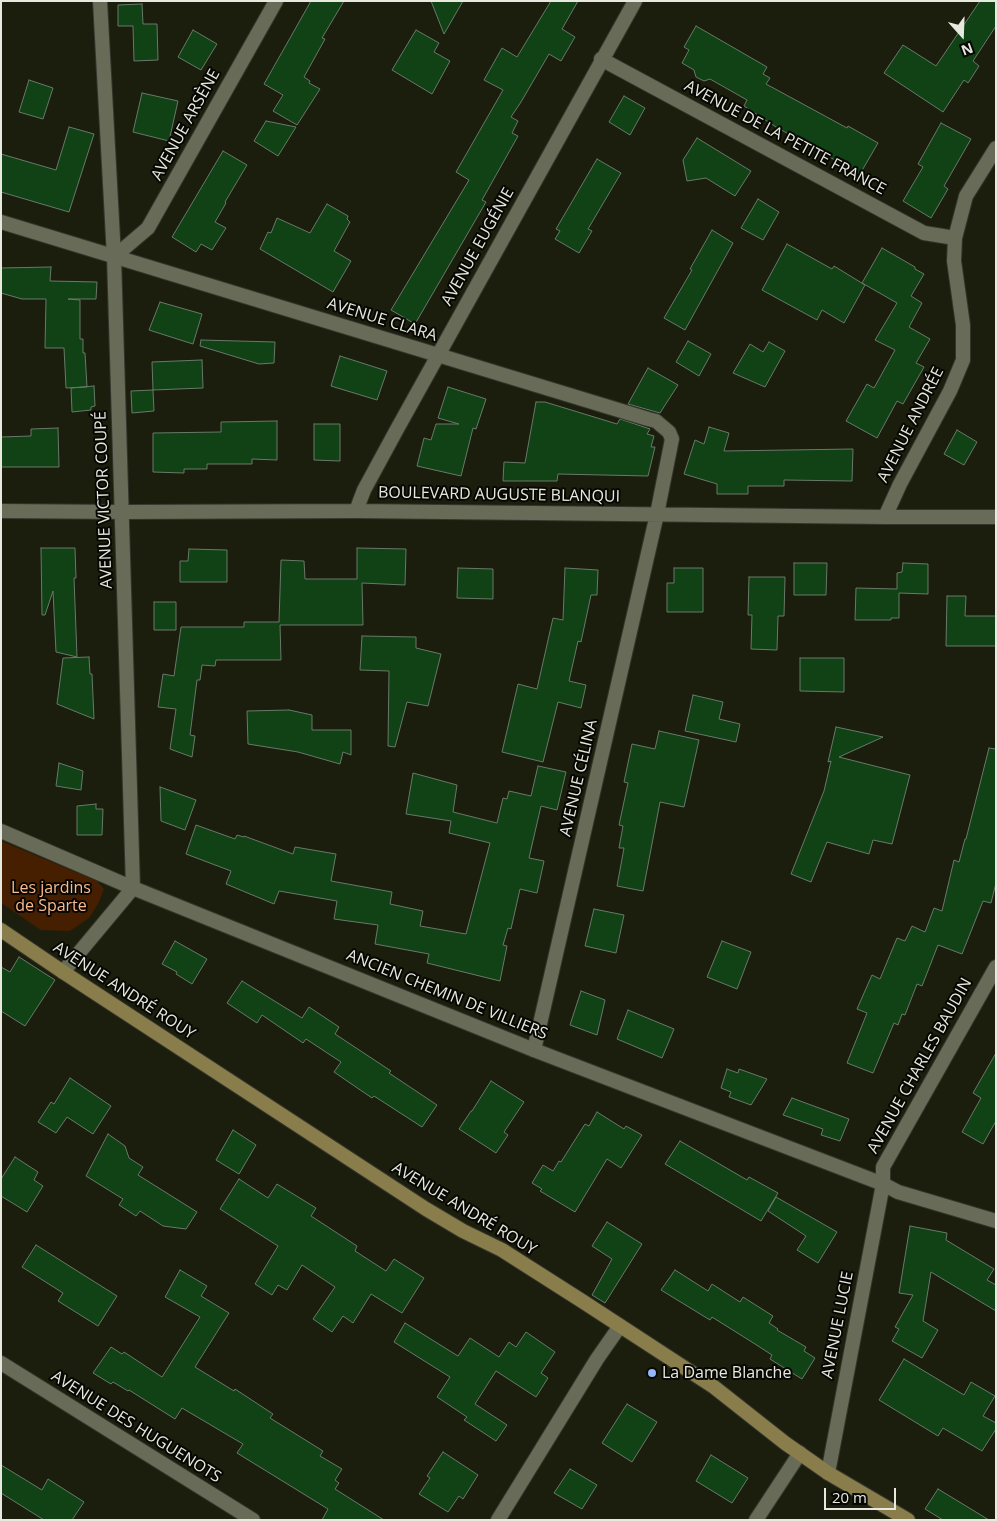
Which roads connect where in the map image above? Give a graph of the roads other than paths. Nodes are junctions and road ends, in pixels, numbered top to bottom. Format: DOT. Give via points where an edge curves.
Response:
graph roads {
  1 [pos="100,1"];
  2 [pos="276,1"];
  3 [pos="635,1"];
  4 [pos="601,59"];
  5 [pos="996,148"];
  6 [pos="1,222"];
  7 [pos="955,238"];
  8 [pos="114,257"];
  9 [pos="438,356"];
  10 [pos="1,511"];
  11 [pos="356,511"];
  12 [pos="123,512"];
  13 [pos="657,514"];
  14 [pos="885,517"];
  15 [pos="996,517"];
  16 [pos="1,832"];
  17 [pos="133,888"];
  18 [pos="1,930"];
  19 [pos="996,967"];
  20 [pos="63,972"];
  21 [pos="534,1050"];
  22 [pos="883,1184"];
  23 [pos="996,1221"];
  24 [pos="620,1326"];
  25 [pos="1,1363"];
  26 [pos="800,1453"];
  27 [pos="828,1473"];
  28 [pos="253,1520"];
  29 [pos="498,1520"];
  30 [pos="756,1520"];
  31 [pos="908,1520"];
  1 -- 8 [label="street, AVENUE VICTOR COUPÉ"];
  2 -- 8 [label="street, AVENUE ARSÈNE" via="148,228"];
  3 -- 4 [label="street, AVENUE EUGÉNIE"];
  4 -- 7 [label="street, AVENUE DE LA PETITE FRANCE" via="924,233"];
  4 -- 9 [label="street, AVENUE EUGÉNIE"];
  5 -- 7 [label="street, AVENUE ANDRÉE" via="966,196"];
  6 -- 8 [label="street, AVENUE CLARA"];
  7 -- 14 [label="street, AVENUE ANDRÉE" via="954,261 963,325 964,360"];
  8 -- 9 [label="street, AVENUE CLARA"];
  8 -- 12 [label="street, AVENUE VICTOR COUPÉ"];
  9 -- 11 [label="street, AVENUE EUGÉNIE" via="364,490"];
  9 -- 13 [label="street, AVENUE CLARA" via="656,421 672,439"];
  10 -- 12 [label="street, BOULEVARD AUGUSTE BLANQUI"];
  11 -- 12 [label="street, BOULEVARD AUGUSTE BLANQUI"];
  11 -- 13 [label="street, BOULEVARD AUGUSTE BLANQUI"];
  12 -- 17 [label="street, AVENUE VICTOR COUPÉ"];
  13 -- 14 [label="street, BOULEVARD AUGUSTE BLANQUI"];
  13 -- 21 [label="street, AVENUE CÉLINA"];
  14 -- 15 [label="street, BOULEVARD AUGUSTE BLANQUI"];
  16 -- 17 [label="street, ANCIEN CHEMIN DE VILLIERS"];
  17 -- 20 [label="street"];
  17 -- 21 [label="street, ANCIEN CHEMIN DE VILLIERS"];
  18 -- 20 [label="main road, AVENUE ANDRÉ ROUY"];
  19 -- 22 [label="street, AVENUE CHARLES BAUDIN" via="883,1167"];
  20 -- 24 [label="main road, AVENUE ANDRÉ ROUY" via="426,1209 502,1250"];
  21 -- 22 [label="street, ANCIEN CHEMIN DE VILLIERS"];
  22 -- 23 [label="street, ANCIEN CHEMIN DE VILLIERS" via="898,1192"];
  22 -- 27 [label="street, AVENUE LUCIE"];
  24 -- 26 [label="main road, AVENUE ANDRÉ ROUY" via="714,1387"];
  24 -- 29 [label="street"];
  25 -- 28 [label="street, AVENUE DES HUGUENOTS"];
  26 -- 27 [label="main road, AVENUE ANDRÉ ROUY"];
  26 -- 30 [label="street"];
  27 -- 31 [label="main road, AVENUE ANDRÉ ROUY"];
}
